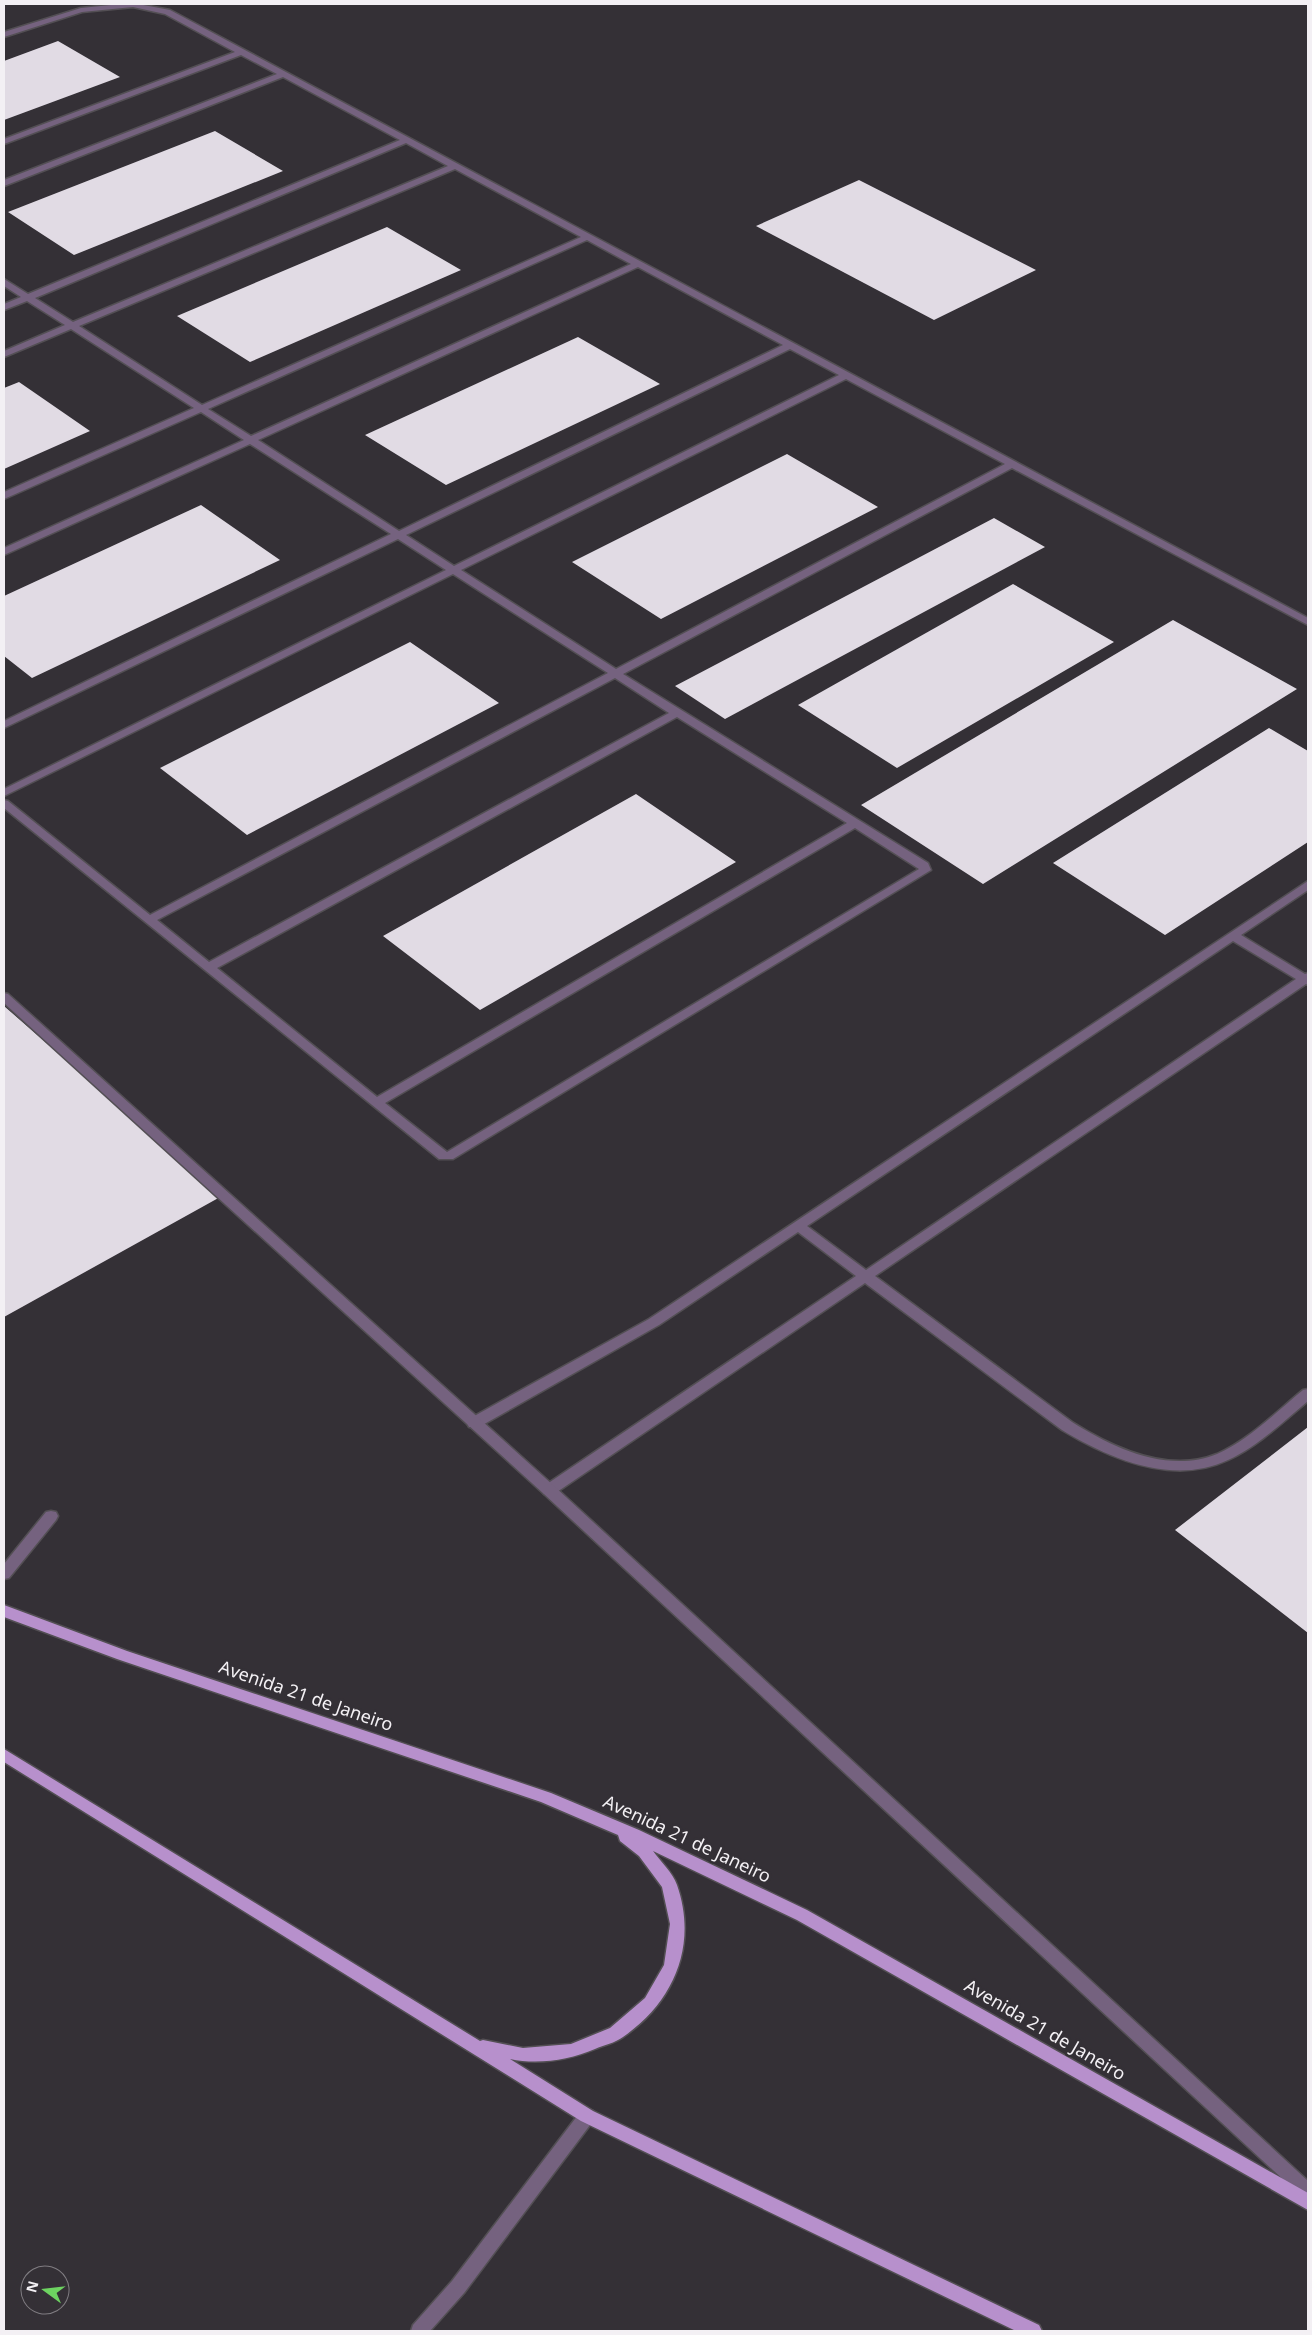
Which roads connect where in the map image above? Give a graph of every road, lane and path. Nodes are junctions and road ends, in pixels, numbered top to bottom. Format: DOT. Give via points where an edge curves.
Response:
graph roads {
  1 [pos="4,35"];
  2 [pos="241,52"];
  3 [pos="284,74"];
  4 [pos="406,140"];
  5 [pos="4,142"];
  6 [pos="455,166"];
  7 [pos="4,183"];
  8 [pos="587,236"];
  9 [pos="638,264"];
  10 [pos="4,282"];
  11 [pos="27,297"];
  12 [pos="4,307"];
  13 [pos="72,326"];
  14 [pos="791,345"];
  15 [pos="4,354"];
  16 [pos="847,375"];
  17 [pos="202,408"];
  18 [pos="252,440"];
  19 [pos="1012,464"];
  20 [pos="4,496"];
  21 [pos="399,535"];
  22 [pos="4,552"];
  23 [pos="454,570"];
  24 [pos="1308,622"];
  25 [pos="616,674"];
  26 [pos="677,713"];
  27 [pos="4,725"];
  28 [pos="4,793"];
  29 [pos="4,803"];
  30 [pos="855,823"];
  31 [pos="1308,885"];
  32 [pos="149,920"];
  33 [pos="1233,936"];
  34 [pos="209,967"];
  35 [pos="1307,979"];
  36 [pos="4,996"];
  37 [pos="378,1102"];
  38 [pos="798,1226"];
  39 [pos="865,1276"];
  40 [pos="1308,1394"];
  41 [pos="474,1423"];
  42 [pos="549,1490"];
  43 [pos="51,1516"];
  44 [pos="4,1574"];
  45 [pos="4,1611"];
  46 [pos="4,1755"];
  47 [pos="609,1824"];
  48 [pos="476,2046"];
  49 [pos="587,2116"];
  50 [pos="1308,2192"];
  51 [pos="1308,2202"];
  52 [pos="419,2331"];
  53 [pos="1033,2331"];
  1 -- 2 [label="street" via="81,10 133,5 167,12"];
  2 -- 3 [label="street"];
  2 -- 5 [label="street"];
  3 -- 4 [label="street"];
  3 -- 7 [label="street"];
  4 -- 6 [label="street"];
  4 -- 11 [label="street"];
  6 -- 8 [label="street"];
  6 -- 13 [label="street"];
  8 -- 9 [label="street"];
  8 -- 17 [label="street"];
  9 -- 14 [label="street"];
  9 -- 18 [label="street"];
  10 -- 11 [label="street"];
  11 -- 12 [label="street"];
  11 -- 13 [label="street"];
  13 -- 15 [label="street"];
  13 -- 17 [label="street"];
  14 -- 16 [label="street"];
  14 -- 21 [label="street"];
  16 -- 19 [label="street"];
  16 -- 23 [label="street"];
  17 -- 18 [label="street"];
  17 -- 20 [label="street"];
  18 -- 21 [label="street"];
  18 -- 22 [label="street"];
  19 -- 24 [label="street"];
  19 -- 25 [label="street"];
  21 -- 23 [label="street"];
  21 -- 27 [label="street"];
  23 -- 25 [label="street"];
  23 -- 28 [label="street"];
  25 -- 26 [label="street"];
  25 -- 32 [label="street"];
  26 -- 30 [label="street"];
  26 -- 34 [label="street"];
  29 -- 32 [label="street"];
  30 -- 37 [label="street"];
  30 -- 37 [label="street" via="924,866 925,870 449,1156 438,1154"];
  31 -- 33 [label="street"];
  32 -- 34 [label="street"];
  33 -- 35 [label="street"];
  33 -- 38 [label="street"];
  34 -- 37 [label="street"];
  35 -- 39 [label="street"];
  36 -- 41 [label="street"];
  38 -- 39 [label="street"];
  38 -- 41 [label="street" via="654,1322"];
  39 -- 40 [label="street" via="1067,1426 1091,1442 1119,1454 1154,1463 1189,1466 1221,1458 1245,1444"];
  39 -- 42 [label="street"];
  41 -- 42 [label="street"];
  42 -- 50 [label="street"];
  43 -- 44 [label="street"];
  45 -- 47 [label="main road, Avenida 21 de Janeiro" via="122,1655 546,1797"];
  46 -- 48 [label="main road"];
  47 -- 48 [label="main road" via="644,1851 668,1885 678,1924 672,1966 652,2003 616,2033 572,2052 523,2055"];
  47 -- 51 [label="main road, Avenida 21 de Janeiro" via="802,1915"];
  48 -- 49 [label="main road"];
  49 -- 52 [label="street" via="458,2287"];
  49 -- 53 [label="main road"];
}
